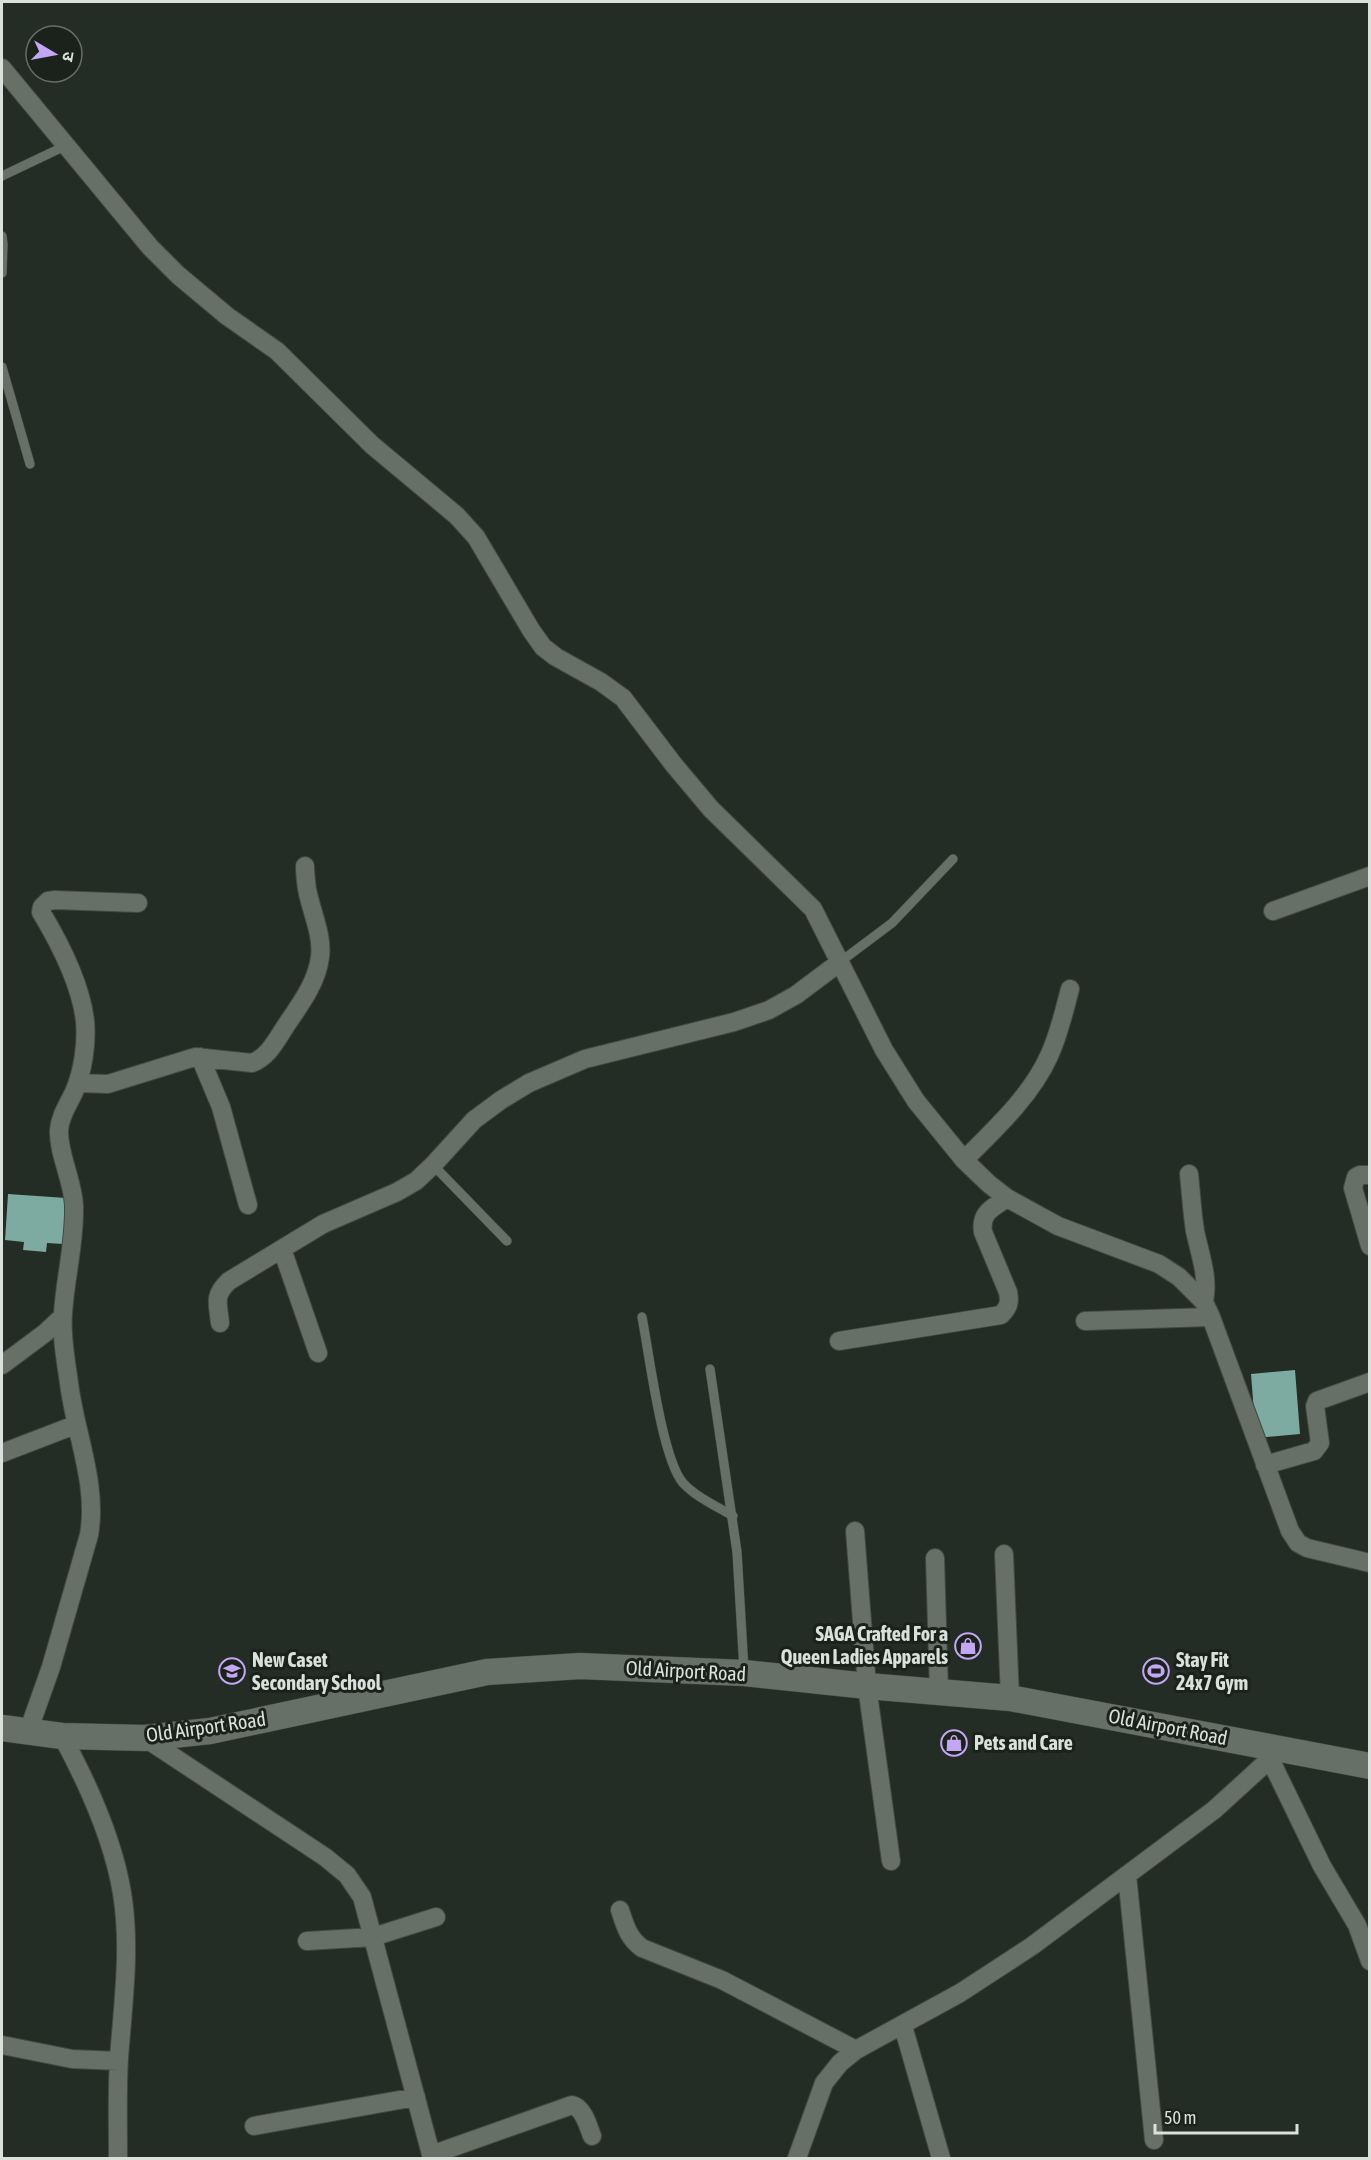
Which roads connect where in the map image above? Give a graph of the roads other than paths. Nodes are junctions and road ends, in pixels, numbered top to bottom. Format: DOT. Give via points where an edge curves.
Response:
graph roads {
  1 [pos="2,68"];
  2 [pos="65,146"];
  3 [pos="2,176"];
  4 [pos="2,236"];
  5 [pos="2,273"];
  6 [pos="2,367"];
  7 [pos="30,464"];
  8 [pos="953,859"];
  9 [pos="305,866"];
  10 [pos="1370,876"];
  11 [pos="138,903"];
  12 [pos="1273,912"];
  13 [pos="840,962"];
  14 [pos="1070,989"];
  15 [pos="200,1057"];
  16 [pos="78,1083"];
  17 [pos="964,1160"];
  18 [pos="433,1166"];
  19 [pos="1189,1174"];
  20 [pos="1370,1175"];
  21 [pos="1007,1198"];
  22 [pos="248,1205"];
  23 [pos="507,1241"];
  24 [pos="1370,1246"];
  25 [pos="282,1249"];
  26 [pos="1208,1309"];
  27 [pos="62,1317"];
  28 [pos="642,1317"];
  29 [pos="1085,1321"];
  30 [pos="220,1323"];
  31 [pos="840,1341"];
  32 [pos="318,1353"];
  33 [pos="2,1365"];
  34 [pos="710,1370"];
  35 [pos="1370,1382"];
  36 [pos="75,1425"];
  37 [pos="2,1453"];
  38 [pos="1265,1465"];
  39 [pos="733,1516"];
  40 [pos="855,1532"];
  41 [pos="1004,1554"];
  42 [pos="936,1558"];
  43 [pos="1370,1563"];
  44 [pos="744,1673"];
  45 [pos="867,1686"];
  46 [pos="939,1692"];
  47 [pos="1010,1698"];
  48 [pos="2,1728"];
  49 [pos="28,1732"];
  50 [pos="62,1736"];
  51 [pos="145,1738"];
  52 [pos="1268,1753"];
  53 [pos="1370,1766"];
  54 [pos="891,1861"];
  55 [pos="1127,1875"];
  56 [pos="620,1910"];
  57 [pos="436,1917"];
  58 [pos="373,1937"];
  59 [pos="307,1941"];
  60 [pos="1370,1961"];
  61 [pos="903,2026"];
  62 [pos="2,2045"];
  63 [pos="856,2050"];
  64 [pos="119,2061"];
  65 [pos="416,2097"];
  66 [pos="254,2126"];
  67 [pos="592,2136"];
  68 [pos="1154,2140"];
  69 [pos="431,2157"];
  70 [pos="118,2158"];
  71 [pos="797,2158"];
  72 [pos="940,2158"];
  1 -- 2 [label="street"];
  2 -- 3 [label="lane"];
  2 -- 13 [label="street" via="178,275 226,316 278,351 372,445 457,516 476,537 543,647 627,702 711,808 813,909"];
  4 -- 5 [label="lane"];
  6 -- 7 [label="lane"];
  8 -- 13 [label="lane" via="892,923"];
  9 -- 15 [label="street" via="321,957 311,985 272,1048 260,1060 252,1063"];
  10 -- 12 [label="street"];
  11 -- 16 [label="street" via="55,900 42,907 81,999 85,1040"];
  13 -- 17 [label="street" via="884,1050 916,1101"];
  13 -- 18 [label="street" via="769,1010 585,1059 529,1083 474,1120"];
  14 -- 17 [label="street" via="1050,1055 1039,1076 995,1130"];
  15 -- 16 [label="street" via="108,1084"];
  15 -- 22 [label="street" via="221,1107"];
  16 -- 27 [label="street" via="59,1127 74,1202 74,1233"];
  17 -- 21 [label="street"];
  18 -- 23 [label="lane"];
  18 -- 25 [label="street" via="397,1192 323,1224"];
  19 -- 26 [label="street"];
  20 -- 24 [label="street" via="1356,1177 1353,1188"];
  21 -- 26 [label="street" via="1058,1226 1159,1264 1179,1277"];
  21 -- 31 [label="street" via="985,1214 982,1222 1008,1292 1010,1302 1001,1315"];
  25 -- 30 [label="street" via="220,1290"];
  25 -- 32 [label="street"];
  26 -- 29 [label="street"];
  26 -- 38 [label="street"];
  27 -- 33 [label="street"];
  27 -- 36 [label="street"];
  28 -- 39 [label="lane" via="666,1444 675,1471 694,1494"];
  34 -- 39 [label="lane"];
  35 -- 38 [label="street" via="1317,1401 1320,1443 1314,1450"];
  36 -- 37 [label="street"];
  36 -- 49 [label="street" via="89,1477 92,1518 51,1667"];
  38 -- 43 [label="street" via="1298,1543"];
  39 -- 44 [label="lane"];
  40 -- 45 [label="street"];
  41 -- 47 [label="street"];
  42 -- 46 [label="street"];
  44 -- 45 [label="main road, Old Airport Road"];
  44 -- 51 [label="main road, Old Airport Road" via="580,1666 487,1672 210,1731"];
  45 -- 46 [label="main road, Old Airport Road"];
  45 -- 54 [label="street"];
  46 -- 47 [label="main road, Old Airport Road"];
  47 -- 52 [label="main road, Old Airport Road"];
  48 -- 49 [label="main road, Old Airport Road"];
  49 -- 50 [label="main road, Old Airport Road"];
  50 -- 51 [label="main road, Old Airport Road"];
  50 -- 64 [label="street" via="97,1809 122,1893 125,1982"];
  51 -- 58 [label="street" via="347,1875 362,1897"];
  52 -- 53 [label="main road, Old Airport Road"];
  52 -- 55 [label="street" via="1214,1810"];
  52 -- 60 [label="street" via="1322,1866 1357,1925"];
  55 -- 61 [label="street" via="1032,1946"];
  55 -- 68 [label="street"];
  56 -- 63 [label="street" via="633,1942 642,1948 722,1980"];
  57 -- 58 [label="street"];
  58 -- 59 [label="street"];
  58 -- 65 [label="street"];
  61 -- 63 [label="street"];
  61 -- 72 [label="street"];
  62 -- 64 [label="street" via="72,2059"];
  63 -- 71 [label="street" via="824,2083"];
  64 -- 70 [label="street"];
  65 -- 66 [label="street"];
  65 -- 69 [label="street"];
  67 -- 69 [label="street" via="581,2110 572,2105"];
}
